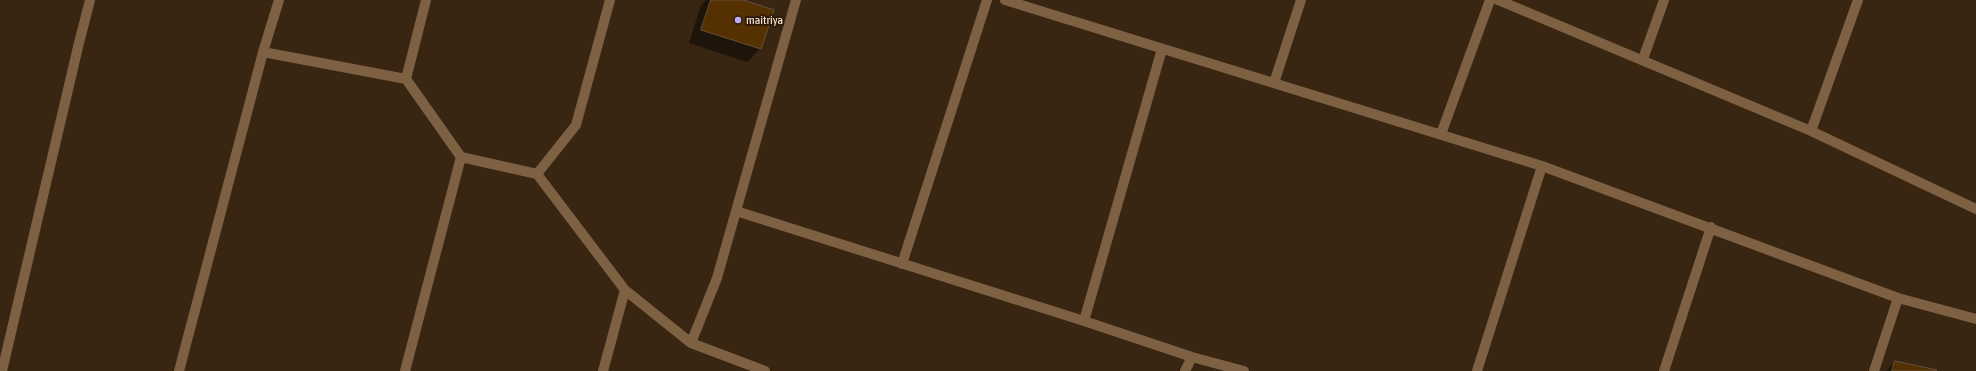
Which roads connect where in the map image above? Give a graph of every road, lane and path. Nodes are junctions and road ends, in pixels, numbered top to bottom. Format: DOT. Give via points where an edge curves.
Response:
graph roads {
  1 [pos="90,0"];
  2 [pos="279,0"];
  3 [pos="426,0"];
  4 [pos="610,0"];
  5 [pos="796,0"];
  6 [pos="987,0"];
  7 [pos="1005,0"];
  8 [pos="1300,0"];
  9 [pos="1490,0"];
  10 [pos="1498,0"];
  11 [pos="1664,0"];
  12 [pos="1858,0"];
  13 [pos="1162,49"];
  14 [pos="263,52"];
  15 [pos="1643,59"];
  16 [pos="406,79"];
  17 [pos="1274,83"];
  18 [pos="1811,131"];
  19 [pos="1441,134"];
  20 [pos="461,157"];
  21 [pos="1542,166"];
  22 [pos="537,174"];
  23 [pos="1976,209"];
  24 [pos="736,211"];
  25 [pos="1711,227"];
  26 [pos="902,264"];
  27 [pos="625,290"];
  28 [pos="1898,298"];
  29 [pos="1976,319"];
  30 [pos="1084,321"];
  31 [pos="692,343"];
  32 [pos="1192,357"];
  33 [pos="2,371"];
  34 [pos="179,371"];
  35 [pos="404,371"];
  36 [pos="603,371"];
  37 [pos="765,371"];
  38 [pos="1185,371"];
  39 [pos="1244,371"];
  40 [pos="1477,371"];
  41 [pos="1664,371"];
  42 [pos="1874,371"];
  1 -- 33 [label="street"];
  2 -- 14 [label="street"];
  3 -- 16 [label="street"];
  4 -- 22 [label="street" via="576,125"];
  5 -- 24 [label="street"];
  6 -- 26 [label="street"];
  7 -- 13 [label="street"];
  8 -- 17 [label="street"];
  9 -- 19 [label="street"];
  10 -- 15 [label="street"];
  11 -- 15 [label="street"];
  12 -- 18 [label="street"];
  13 -- 17 [label="street"];
  13 -- 30 [label="street"];
  14 -- 16 [label="street"];
  14 -- 34 [label="street"];
  15 -- 18 [label="street"];
  16 -- 20 [label="street"];
  17 -- 19 [label="street"];
  18 -- 23 [label="street"];
  19 -- 21 [label="street"];
  20 -- 22 [label="street"];
  20 -- 35 [label="street"];
  21 -- 25 [label="street"];
  21 -- 40 [label="street"];
  22 -- 27 [label="street"];
  24 -- 26 [label="street"];
  24 -- 31 [label="street" via="717,278"];
  25 -- 28 [label="street"];
  25 -- 41 [label="street"];
  26 -- 30 [label="street"];
  27 -- 31 [label="street"];
  27 -- 36 [label="street"];
  28 -- 29 [label="street"];
  28 -- 42 [label="street"];
  30 -- 32 [label="street"];
  31 -- 37 [label="street"];
  32 -- 38 [label="street"];
  32 -- 39 [label="street"];
}
